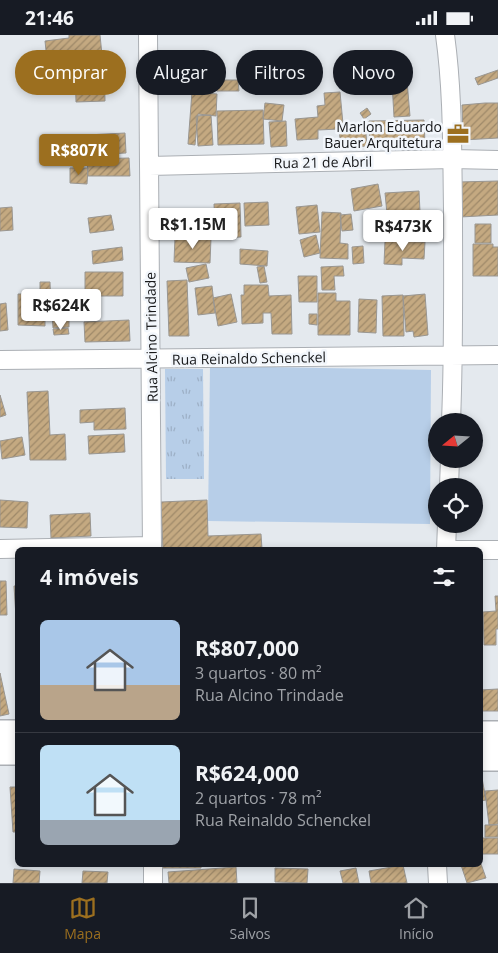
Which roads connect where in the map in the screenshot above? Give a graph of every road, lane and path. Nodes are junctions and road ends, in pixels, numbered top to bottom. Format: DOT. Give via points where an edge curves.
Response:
graph roads {
  1 [pos="148,35"];
  2 [pos="445,35"];
  3 [pos="452,159"];
  4 [pos="498,161"];
  5 [pos="149,166"];
  6 [pos="454,354"];
  7 [pos="498,355"];
  8 [pos="151,359"];
  9 [pos="0,360"];
  10 [pos="451,413"];
  11 [pos="447,533"];
  12 [pos="152,547"];
  13 [pos="446,547"];
  14 [pos="0,549"];
  15 [pos="15,549"];
  16 [pos="483,549"];
  17 [pos="498,549"];
  18 [pos="0,733"];
  19 [pos="15,733"];
  20 [pos="483,734"];
  21 [pos="498,734"];
  22 [pos="0,752"];
  23 [pos="15,752"];
  24 [pos="483,758"];
  25 [pos="498,758"];
  26 [pos="153,867"];
  27 [pos="438,867"];
  28 [pos="153,883"];
  29 [pos="438,883"];
  1 -- 5 [label="street, Rua Alcino Trindade"];
  2 -- 3 [label="street" via="450,68"];
  3 -- 4 [label="street, Rua 21 de Abril"];
  3 -- 5 [label="street, Rua 21 de Abril"];
  3 -- 6 [label="street"];
  5 -- 8 [label="street, Rua Alcino Trindade"];
  6 -- 7 [label="street, Rua Reinaldo Schenckel"];
  6 -- 8 [label="street, Rua Reinaldo Schenckel"];
  6 -- 10 [label="street"];
  8 -- 9 [label="street, Rua Reinaldo Schenckel"];
  8 -- 12 [label="street, Rua Alcino Trindade"];
  11 -- 13 [label="street"];
  14 -- 15 [label="street"];
  16 -- 17 [label="street"];
  18 -- 19 [label="main road"];
  20 -- 21 [label="main road"];
  22 -- 23 [label="main road"];
  24 -- 25 [label="main road"];
  26 -- 28 [label="street"];
  27 -- 29 [label="street"];
}
